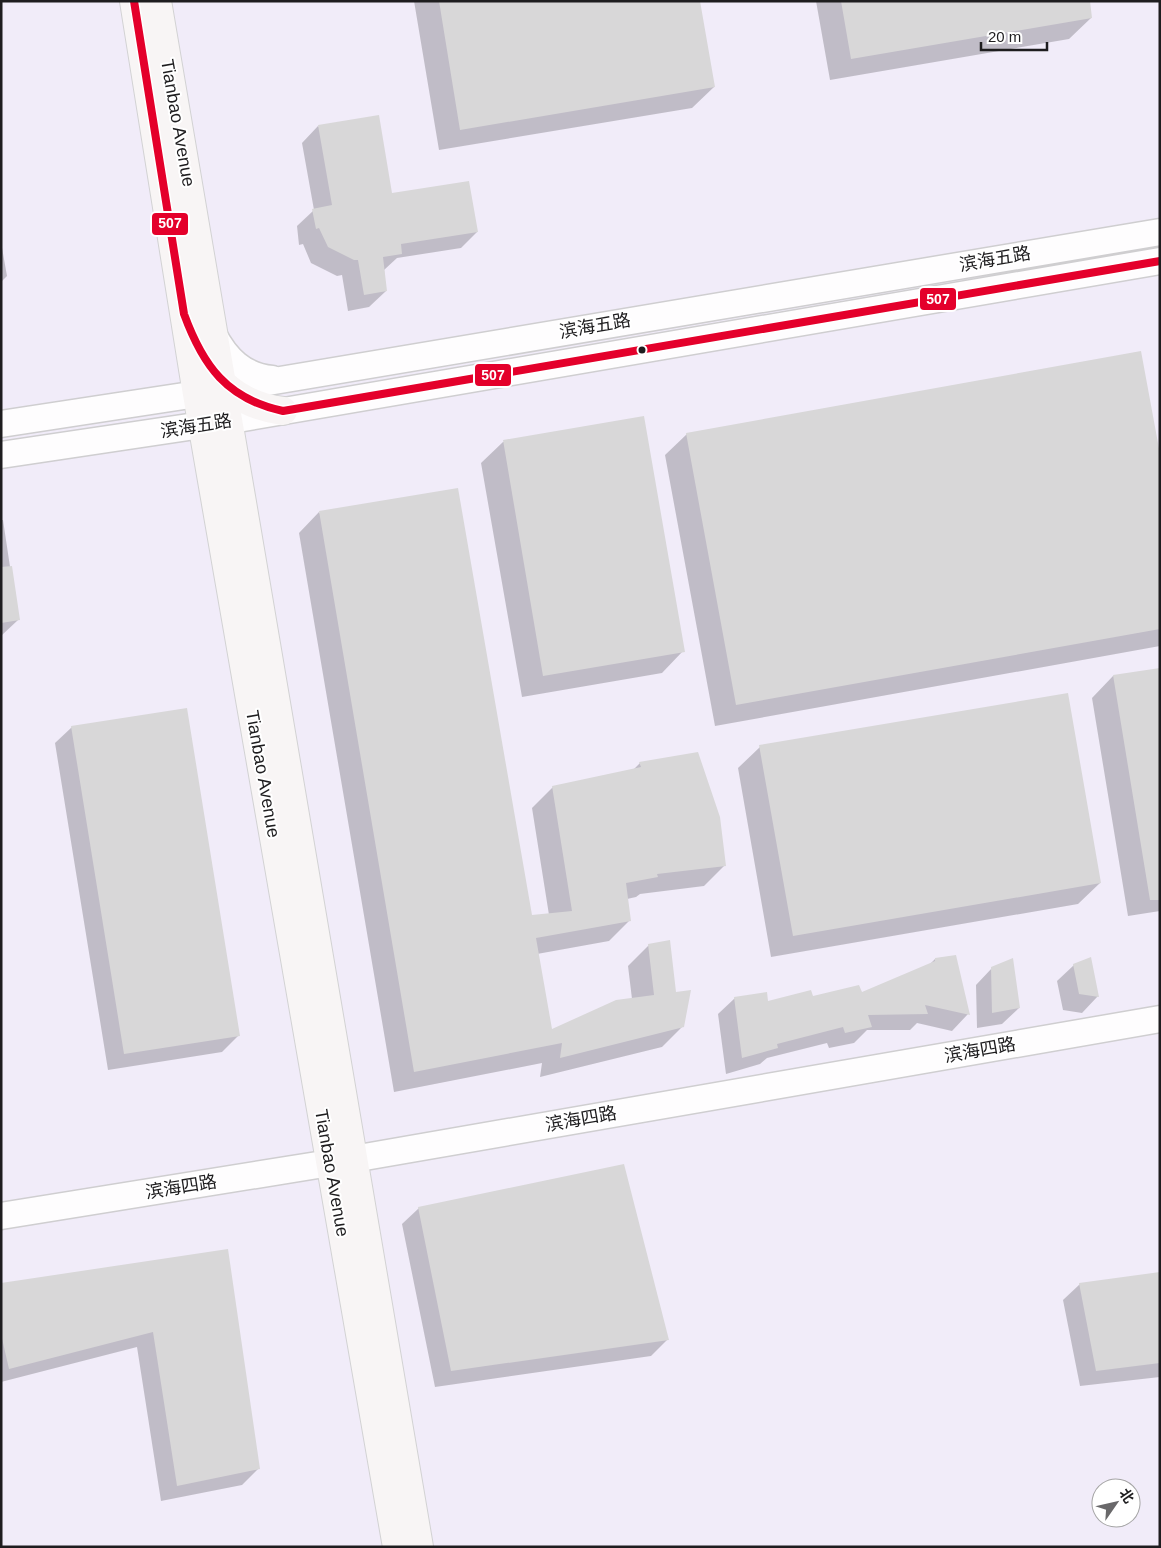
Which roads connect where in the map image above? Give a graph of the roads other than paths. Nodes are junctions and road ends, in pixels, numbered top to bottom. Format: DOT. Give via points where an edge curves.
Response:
graph roads {
  1 [pos="134,1"];
  2 [pos="157,1"];
  3 [pos="1160,232"];
  4 [pos="1160,261"];
  5 [pos="213,334"];
  6 [pos="281,379"];
  7 [pos="217,388"];
  8 [pos="283,411"];
  9 [pos="215,423"];
  10 [pos="1,424"];
  11 [pos="1,456"];
  12 [pos="1160,1019"];
  13 [pos="342,1161"];
  14 [pos="1,1216"];
  15 [pos="397,1547"];
  16 [pos="419,1547"];
  1 -- 7 [label="main road, Tianbao Avenue" via="184,314"];
  2 -- 5 [label="main road, Tianbao Avenue"];
  3 -- 6 [label="street, 滨海五路"];
  4 -- 8 [label="street, 滨海五路"];
  5 -- 6 [label="street" via="227,356 242,369 259,376"];
  5 -- 7 [label="main road, Tianbao Avenue"];
  6 -- 7 [label="street, 滨海五路"];
  7 -- 8 [label="main road" via="250,403"];
  7 -- 9 [label="main road, Tianbao Avenue"];
  7 -- 10 [label="street, 滨海五路"];
  8 -- 9 [label="street, 滨海五路"];
  9 -- 11 [label="street, 滨海五路"];
  9 -- 13 [label="main road, Tianbao Avenue"];
  12 -- 13 [label="street, 滨海四路"];
  13 -- 14 [label="street, 滨海四路"];
  13 -- 15 [label="main road, Tianbao Avenue"];
  13 -- 16 [label="main road, Tianbao Avenue"];
}
